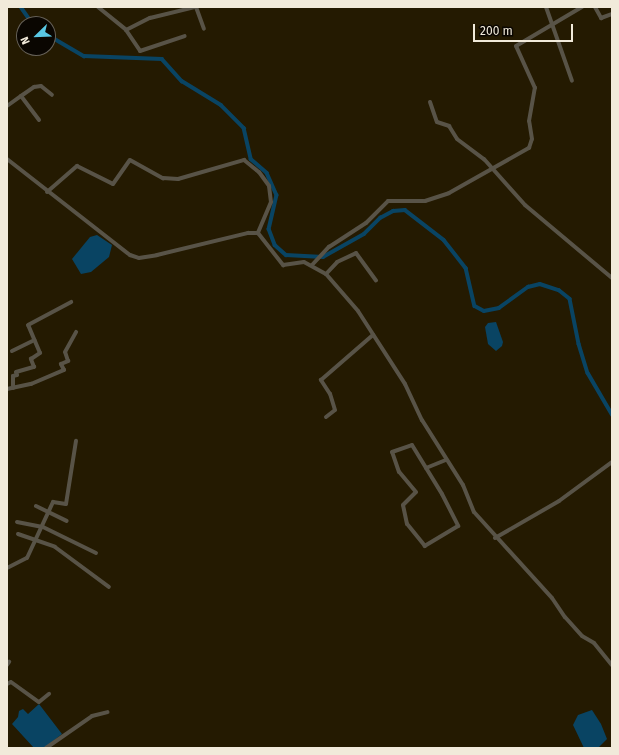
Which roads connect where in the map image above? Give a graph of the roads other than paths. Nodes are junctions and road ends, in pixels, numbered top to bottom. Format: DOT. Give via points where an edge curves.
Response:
graph roads {
  1 [pos="98,7"];
  2 [pos="195,7"];
  3 [pos="546,7"];
  4 [pos="582,7"];
  5 [pos="595,7"];
  6 [pos="612,14"];
  7 [pos="552,24"];
  8 [pos="204,29"];
  9 [pos="126,30"];
  10 [pos="185,36"];
  11 [pos="572,81"];
  12 [pos="52,95"];
  13 [pos="21,96"];
  14 [pos="430,102"];
  15 [pos="7,106"];
  16 [pos="39,120"];
  17 [pos="7,159"];
  18 [pos="492,170"];
  19 [pos="47,192"];
  20 [pos="258,233"];
  21 [pos="312,264"];
  22 [pos="326,274"];
  23 [pos="612,278"];
  24 [pos="376,281"];
  25 [pos="71,302"];
  26 [pos="76,332"];
  27 [pos="373,335"];
  28 [pos="35,340"];
  29 [pos="12,351"];
  30 [pos="13,388"];
  31 [pos="7,389"];
  32 [pos="326,417"];
  33 [pos="76,441"];
  34 [pos="446,460"];
  35 [pos="612,462"];
  36 [pos="426,468"];
  37 [pos="36,506"];
  38 [pos="50,512"];
  39 [pos="67,521"];
  40 [pos="17,522"];
  41 [pos="43,527"];
  42 [pos="18,534"];
  43 [pos="495,538"];
  44 [pos="37,539"];
  45 [pos="96,553"];
  46 [pos="7,568"];
  47 [pos="109,587"];
  48 [pos="612,664"];
  49 [pos="7,684"];
  50 [pos="49,694"];
  51 [pos="108,712"];
  52 [pos="46,748"];
  1 -- 9 [label="street"];
  2 -- 8 [label="street"];
  2 -- 9 [label="street" via="150,18"];
  3 -- 7 [label="street"];
  4 -- 7 [label="street"];
  5 -- 6 [label="street" via="601,18"];
  7 -- 11 [label="street"];
  7 -- 18 [label="street" via="516,46 534,88 529,121 532,139 529,148 501,162"];
  9 -- 10 [label="street" via="140,51"];
  12 -- 13 [label="street" via="41,86 34,87"];
  13 -- 15 [label="street"];
  13 -- 16 [label="street"];
  14 -- 18 [label="street" via="437,122 449,126 457,139 484,159"];
  17 -- 19 [label="street"];
  18 -- 21 [label="street" via="449,193 425,201 388,201 366,223 326,250"];
  18 -- 23 [label="street" via="537,216"];
  19 -- 20 [label="street" via="130,255 139,258 248,232"];
  19 -- 20 [label="street" via="77,166 113,184 130,160 163,178 178,180 244,160 259,172 268,186 271,202"];
  20 -- 21 [label="street" via="283,265 304,262"];
  21 -- 22 [label="street"];
  22 -- 24 [label="street" via="337,262 356,253"];
  22 -- 27 [label="street" via="358,311"];
  25 -- 28 [label="street" via="28,325"];
  26 -- 30 [label="street" via="65,352 68,360 61,364 64,370 31,384"];
  27 -- 32 [label="street" via="321,380 330,394 334,410"];
  27 -- 34 [label="street" via="405,384 422,420"];
  28 -- 29 [label="street"];
  28 -- 30 [label="street" via="40,353 32,359 34,368 16,372 17,375 13,376"];
  30 -- 31 [label="street"];
  33 -- 38 [label="street" via="66,504 54,502"];
  34 -- 36 [label="street"];
  34 -- 43 [label="street" via="463,485 474,512"];
  35 -- 43 [label="street" via="559,500"];
  36 -- 36 [label="street" via="412,446 392,452 399,472 416,492 403,505 407,524 424,546 458,526"];
  37 -- 38 [label="street"];
  38 -- 39 [label="street"];
  38 -- 41 [label="street"];
  40 -- 41 [label="street"];
  41 -- 44 [label="street"];
  41 -- 45 [label="street"];
  42 -- 44 [label="street"];
  43 -- 48 [label="street" via="552,598 582,636 594,643"];
  44 -- 46 [label="street" via="27,558"];
  44 -- 47 [label="street" via="55,547"];
  49 -- 50 [label="street" via="11,682 39,702"];
  51 -- 52 [label="street" via="92,716"];
}
